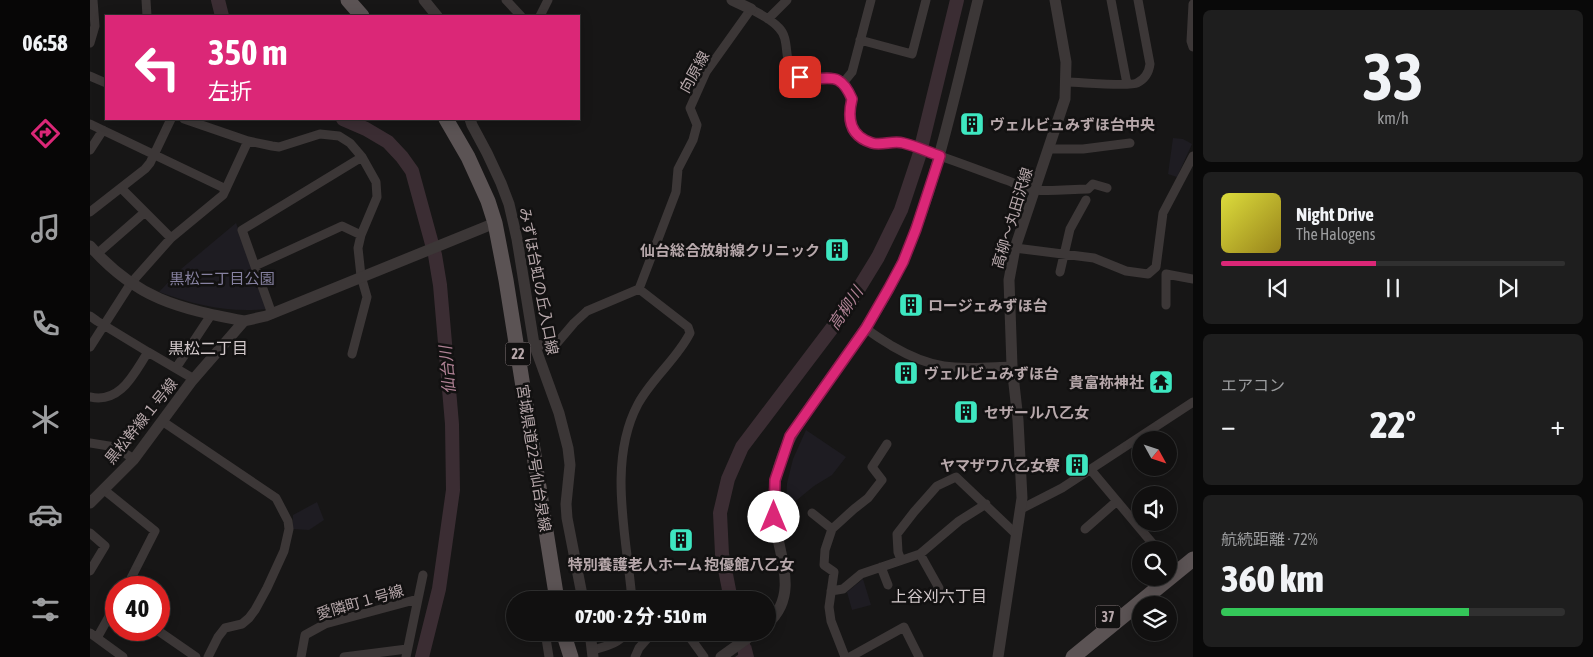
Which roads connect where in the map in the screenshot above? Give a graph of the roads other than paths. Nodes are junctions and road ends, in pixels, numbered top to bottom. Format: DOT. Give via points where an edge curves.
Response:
graph roads {
  1 [pos="91,0"];
  2 [pos="146,0"];
  3 [pos="348,0"];
  4 [pos="424,0"];
  5 [pos="506,0"];
  6 [pos="548,0"];
  7 [pos="732,0"];
  8 [pos="787,0"];
  9 [pos="871,0"];
  10 [pos="926,0"];
  11 [pos="978,0"];
  12 [pos="1055,0"];
  13 [pos="1111,0"];
  14 [pos="1138,0"];
  15 [pos="1193,4"];
  16 [pos="747,5"];
  17 [pos="147,15"];
  18 [pos="361,15"];
  19 [pos="436,15"];
  20 [pos="520,15"];
  21 [pos="540,15"];
  22 [pos="768,19"];
  23 [pos="860,40"];
  24 [pos="90,43"];
  25 [pos="1193,47"];
  26 [pos="90,76"];
  27 [pos="1067,82"];
  28 [pos="105,83"];
  29 [pos="843,83"];
  30 [pos="1127,84"];
  31 [pos="171,120"];
  32 [pos="187,120"];
  33 [pos="447,120"];
  34 [pos="470,120"];
  35 [pos="90,124"];
  36 [pos="103,130"];
  37 [pos="248,142"];
  38 [pos="1130,143"];
  39 [pos="1049,149"];
  40 [pos="90,150"];
  41 [pos="936,154"];
  42 [pos="154,155"];
  43 [pos="1193,156"];
  44 [pos="362,157"];
  45 [pos="121,188"];
  46 [pos="1107,188"];
  47 [pos="226,189"];
  48 [pos="1034,190"];
  49 [pos="1086,206"];
  50 [pos="90,212"];
  51 [pos="145,212"];
  52 [pos="495,223"];
  53 [pos="361,235"];
  54 [pos="170,238"];
  55 [pos="1015,248"];
  56 [pos="93,250"];
  57 [pos="1064,253"];
  58 [pos="254,266"];
  59 [pos="1060,272"];
  60 [pos="361,276"];
  61 [pos="1193,279"];
  62 [pos="131,283"];
  63 [pos="639,290"];
  64 [pos="1166,306"];
  65 [pos="272,314"];
  66 [pos="211,315"];
  67 [pos="90,316"];
  68 [pos="244,321"];
  69 [pos="104,325"];
  70 [pos="866,328"];
  71 [pos="534,344"];
  72 [pos="90,347"];
  73 [pos="148,352"];
  74 [pos="352,354"];
  75 [pos="1012,366"];
  76 [pos="176,368"];
  77 [pos="194,379"];
  78 [pos="90,397"];
  79 [pos="1193,402"];
  80 [pos="162,422"];
  81 [pos="90,443"];
  82 [pos="887,444"];
  83 [pos="134,459"];
  84 [pos="1090,470"];
  85 [pos="103,489"];
  86 [pos="1117,501"];
  87 [pos="90,503"];
  88 [pos="986,504"];
  89 [pos="1021,509"];
  90 [pos="812,513"];
  91 [pos="832,529"];
  92 [pos="1085,529"];
  93 [pos="90,533"];
  94 [pos="1017,535"];
  95 [pos="1150,541"];
  96 [pos="1193,548"];
  97 [pos="920,554"];
  98 [pos="1177,559"];
  99 [pos="1193,559"];
  100 [pos="901,560"];
  101 [pos="881,567"];
  102 [pos="90,571"];
  103 [pos="423,575"];
  104 [pos="132,576"];
  105 [pos="888,585"];
  106 [pos="1146,586"];
  107 [pos="939,588"];
  108 [pos="555,591"];
  109 [pos="581,591"];
  110 [pos="631,591"];
  111 [pos="832,591"];
  112 [pos="418,600"];
  113 [pos="776,613"];
  114 [pos="105,619"];
  115 [pos="93,636"];
  116 [pos="170,639"];
  117 [pos="546,641"];
  118 [pos="566,641"];
  119 [pos="591,641"];
  120 [pos="618,641"];
  121 [pos="645,641"];
  122 [pos="692,641"];
  123 [pos="744,641"];
  124 [pos="407,653"];
  125 [pos="593,654"];
  126 [pos="124,657"];
  127 [pos="196,657"];
  128 [pos="208,657"];
  129 [pos="300,657"];
  130 [pos="344,657"];
  131 [pos="549,657"];
  132 [pos="571,657"];
  133 [pos="635,657"];
  134 [pos="704,657"];
  135 [pos="722,657"];
  136 [pos="844,657"];
  137 [pos="850,657"];
  138 [pos="919,657"];
  139 [pos="998,657"];
  140 [pos="1060,657"];
  141 [pos="1073,657"];
  1 -- 24 [label="street" via="95,26"];
  2 -- 17 [label="street"];
  3 -- 18 [label="main road"];
  4 -- 19 [label="street"];
  5 -- 20 [label="street"];
  6 -- 21 [label="street"];
  7 -- 16 [label="street"];
  8 -- 22 [label="street"];
  9 -- 23 [label="street"];
  10 -- 23 [label="street" via="912,54"];
  11 -- 41 [label="street"];
  12 -- 27 [label="street, 高柳～丸田沢線"];
  13 -- 30 [label="street"];
  14 -- 30 [label="street" via="1150,64 1138,83"];
  15 -- 25 [label="street"];
  16 -- 22 [label="street"];
  16 -- 63 [label="street, 向原線" via="706,72 690,108 697,124 693,140 678,169 676,192"];
  22 -- 29 [label="street" via="783,34 788,66 794,72 811,80 837,78"];
  23 -- 29 [label="street" via="852,72"];
  26 -- 28 [label="street"];
  27 -- 30 [label="street"];
  27 -- 39 [label="street, 高柳～丸田沢線"];
  29 -- 41 [label="street" via="852,99 849,121 854,130 873,143 902,143"];
  31 -- 42 [label="street"];
  32 -- 37 [label="street"];
  33 -- 52 [label="main road, 宮城県道22号仙台泉線 / 22" via="468,157"];
  34 -- 71 [label="street, みずほ台虹の丘入口線" via="509,204"];
  35 -- 36 [label="street"];
  36 -- 40 [label="street"];
  36 -- 42 [label="street"];
  37 -- 44 [label="street" via="279,147 329,134 350,143"];
  37 -- 47 [label="street"];
  38 -- 39 [label="street" via="1083,149"];
  39 -- 48 [label="street, 高柳～丸田沢線"];
  41 -- 48 [label="street"];
  41 -- 70 [label="street" via="916,229 903,262"];
  42 -- 45 [label="street" via="145,169"];
  42 -- 47 [label="street"];
  43 -- 57 [label="street" via="1163,213 1156,267 1148,274"];
  44 -- 53 [label="street" via="376,182 377,197"];
  44 -- 58 [label="street" via="242,230"];
  45 -- 50 [label="street"];
  45 -- 51 [label="street"];
  46 -- 48 [label="street" via="1092,184 1088,189"];
  47 -- 54 [label="street" via="223,195"];
  48 -- 55 [label="street, 高柳～丸田沢線"];
  49 -- 57 [label="street" via="1070,229"];
  51 -- 54 [label="street"];
  51 -- 56 [label="street"];
  52 -- 60 [label="street"];
  52 -- 108 [label="main road, 宮城県道22号仙台泉線 / 22"];
  53 -- 58 [label="street" via="342,226"];
  53 -- 60 [label="street" via="358,248"];
  54 -- 62 [label="street"];
  55 -- 57 [label="street"];
  55 -- 75 [label="street, 高柳～丸田沢線" via="1009,280"];
  56 -- 62 [label="street"];
  57 -- 59 [label="street"];
  58 -- 65 [label="street"];
  60 -- 65 [label="street"];
  60 -- 74 [label="street" via="366,297"];
  61 -- 64 [label="street" via="1166,274"];
  62 -- 66 [label="street" via="158,300"];
  62 -- 69 [label="street"];
  63 -- 71 [label="street" via="586,312 552,346"];
  63 -- 110 [label="street" via="688,327 690,333 648,387 625,441 623,529"];
  65 -- 68 [label="street"];
  66 -- 68 [label="street"];
  66 -- 76 [label="street"];
  67 -- 69 [label="street"];
  68 -- 77 [label="street, 黒松幹線１号線"];
  69 -- 72 [label="street"];
  69 -- 73 [label="street"];
  70 -- 75 [label="street" via="906,354 937,366"];
  70 -- 113 [label="street" via="790,436 781,459 775,480 774,517 786,577"];
  71 -- 109 [label="street, みずほ台虹の丘入口線" via="570,458 566,518"];
  73 -- 76 [label="street"];
  73 -- 78 [label="street" via="117,393 104,398"];
  75 -- 89 [label="street, 高柳～丸田沢線" via="1018,420"];
  76 -- 77 [label="street"];
  77 -- 80 [label="street, 黒松幹線１号線"];
  79 -- 84 [label="street"];
  80 -- 83 [label="street, 黒松幹線１号線"];
  80 -- 128 [label="street" via="276,498 288,521 284,551 255,610 242,624 225,628"];
  81 -- 83 [label="street" via="115,447"];
  82 -- 91 [label="street" via="872,467 882,480 868,498"];
  83 -- 85 [label="street, 黒松幹線１号線"];
  84 -- 86 [label="street"];
  84 -- 89 [label="street"];
  85 -- 87 [label="street, 黒松幹線１号線"];
  85 -- 104 [label="street" via="155,531"];
  86 -- 92 [label="street"];
  86 -- 95 [label="street"];
  88 -- 94 [label="street"];
  88 -- 97 [label="street" via="959,521"];
  88 -- 100 [label="street" via="956,477 937,486 898,534"];
  89 -- 94 [label="street, 高柳～丸田沢線"];
  90 -- 91 [label="street"];
  91 -- 111 [label="street" via="824,565 834,572"];
  93 -- 102 [label="street" via="105,546"];
  94 -- 139 [label="street, 高柳～丸田沢線"];
  96 -- 98 [label="main road"];
  97 -- 100 [label="street"];
  97 -- 107 [label="street"];
  99 -- 141 [label="main road, 37"];
  100 -- 101 [label="street"];
  101 -- 105 [label="street"];
  101 -- 111 [label="street" via="860,574 843,590"];
  103 -- 112 [label="street"];
  106 -- 140 [label="main road, 37"];
  111 -- 136 [label="street" via="831,621"];
  112 -- 124 [label="street, 愛隣町１号線"];
  112 -- 129 [label="street, 愛隣町１号線" via="325,624 305,635"];
  114 -- 115 [label="street"];
  115 -- 126 [label="street"];
  116 -- 127 [label="street"];
  117 -- 131 [label="street"];
  118 -- 132 [label="main road"];
  119 -- 125 [label="street"];
  120 -- 125 [label="street"];
  121 -- 133 [label="street"];
  122 -- 134 [label="street"];
  123 -- 135 [label="street"];
  124 -- 130 [label="street"];
  137 -- 138 [label="street" via="904,626"];
}
